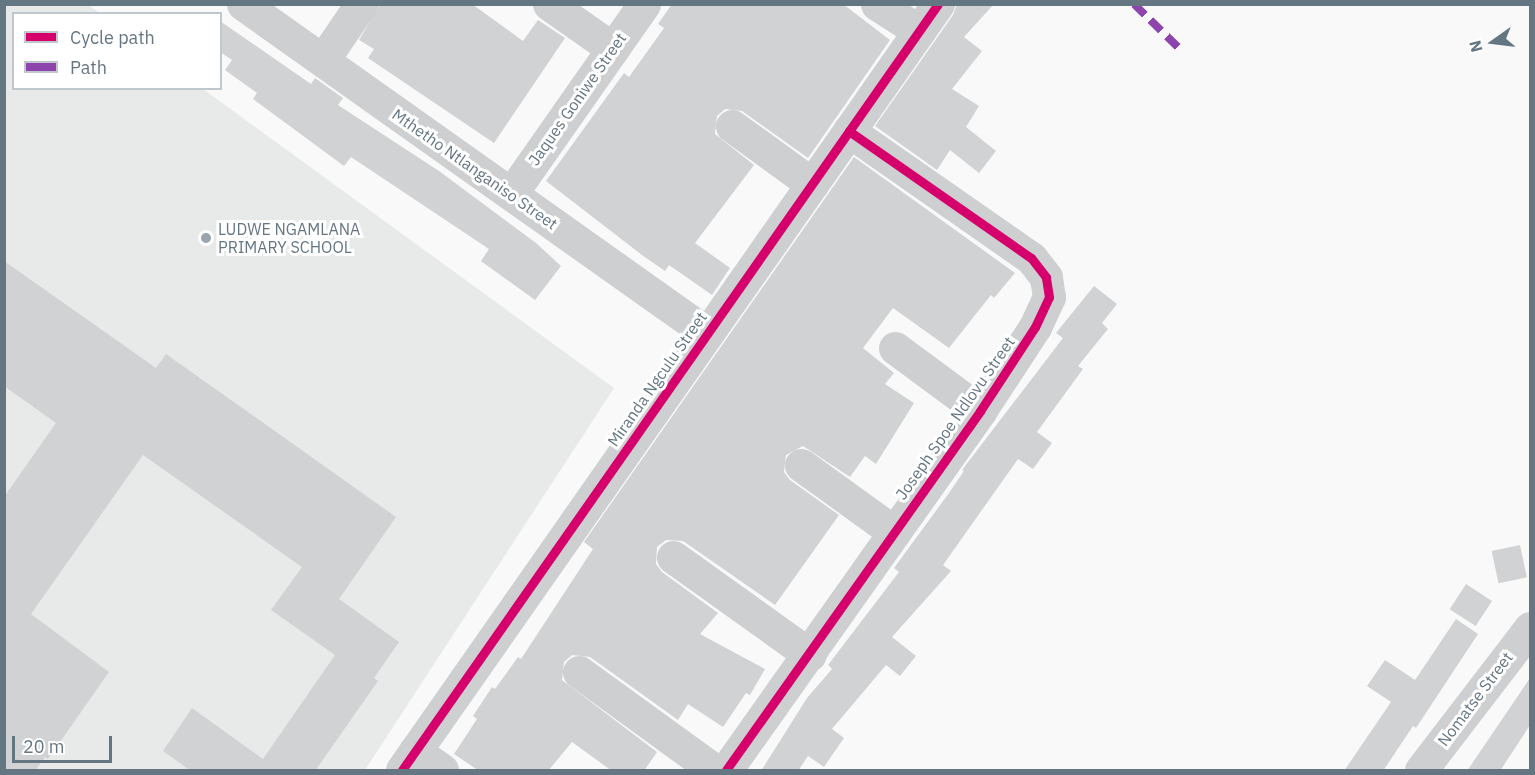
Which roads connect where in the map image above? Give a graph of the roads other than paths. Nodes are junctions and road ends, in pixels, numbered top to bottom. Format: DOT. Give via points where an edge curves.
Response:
graph roads {
  1 [pos="243,4"];
  2 [pos="361,4"];
  3 [pos="549,4"];
  4 [pos="644,4"];
  5 [pos="877,4"];
  6 [pos="938,4"];
  7 [pos="919,31"];
  8 [pos="613,49"];
  9 [pos="322,60"];
  10 [pos="732,126"];
  11 [pos="849,131"];
  12 [pos="812,184"];
  13 [pos="511,194"];
  14 [pos="707,333"];
  15 [pos="895,348"];
  16 [pos="980,411"];
  17 [pos="801,465"];
  18 [pos="894,532"];
  19 [pos="673,557"];
  20 [pos="1530,628"];
  21 [pos="810,655"];
  22 [pos="579,672"];
  23 [pos="409,761"];
  24 [pos="1422,770"];
  25 [pos="442,771"];
  26 [pos="714,771"];
  27 [pos="726,771"];
  1 -- 9 [label="street, Mthetho Ntlanganiso Street"];
  2 -- 9 [label="street"];
  3 -- 8 [label="street"];
  4 -- 8 [label="street, Jaques Goniwe Street"];
  5 -- 7 [label="street"];
  6 -- 7 [label="street, Miranda Ngculu Street"];
  7 -- 11 [label="street, Miranda Ngculu Street"];
  8 -- 13 [label="street, Jaques Goniwe Street"];
  9 -- 13 [label="street, Mthetho Ntlanganiso Street"];
  10 -- 12 [label="street"];
  11 -- 12 [label="street, Miranda Ngculu Street"];
  11 -- 16 [label="street, Joseph Spoe Ndlovu Street" via="1031,258 1046,277 1047,306"];
  12 -- 14 [label="street, Miranda Ngculu Street"];
  13 -- 14 [label="street, Mthetho Ntlanganiso Street"];
  14 -- 23 [label="street, Miranda Ngculu Street"];
  15 -- 16 [label="street, Joseph Spoe Ndlovu Street"];
  16 -- 18 [label="street, Joseph Spoe Ndlovu Street"];
  17 -- 18 [label="street"];
  18 -- 21 [label="street, Joseph Spoe Ndlovu Street"];
  19 -- 21 [label="street"];
  20 -- 24 [label="street, Nomatse Street"];
  21 -- 27 [label="street, Joseph Spoe Ndlovu Street"];
  22 -- 26 [label="street"];
  23 -- 25 [label="street"];
}
